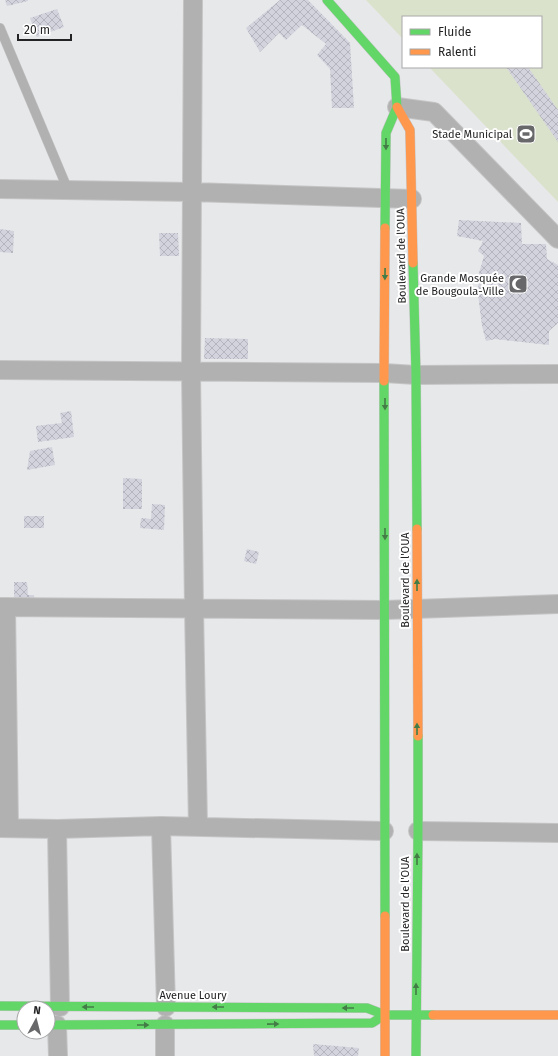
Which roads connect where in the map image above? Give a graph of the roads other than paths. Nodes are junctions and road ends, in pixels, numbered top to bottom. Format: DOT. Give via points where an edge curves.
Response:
graph roads {
  1 [pos="193,0"];
  2 [pos="327,0"];
  3 [pos="0,28"];
  4 [pos="397,107"];
  5 [pos="0,188"];
  6 [pos="68,190"];
  7 [pos="192,192"];
  8 [pos="386,198"];
  9 [pos="412,199"];
  10 [pos="558,240"];
  11 [pos="0,370"];
  12 [pos="191,372"];
  13 [pos="384,373"];
  14 [pos="558,374"];
  15 [pos="416,375"];
  16 [pos="558,604"];
  17 [pos="3,607"];
  18 [pos="194,608"];
  19 [pos="417,609"];
  20 [pos="385,610"];
  21 [pos="161,826"];
  22 [pos="198,826"];
  23 [pos="5,828"];
  24 [pos="56,829"];
  25 [pos="384,831"];
  26 [pos="418,831"];
  27 [pos="558,833"];
  28 [pos="0,1006"];
  29 [pos="60,1007"];
  30 [pos="166,1007"];
  31 [pos="416,1014"];
  32 [pos="385,1015"];
  33 [pos="558,1015"];
  34 [pos="0,1025"];
  35 [pos="16,1025"];
  36 [pos="56,1025"];
  37 [pos="165,1026"];
  38 [pos="55,1040"];
  39 [pos="58,1056"];
  40 [pos="165,1056"];
  41 [pos="385,1056"];
  42 [pos="416,1056"];
  1 -- 7 [label="street"];
  2 -- 4 [label="main road" via="395,78"];
  3 -- 6 [label="lane"];
  4 -- 8 [label="main road, one-way" via="386,133"];
  4 -- 9 [label="main road, Boulevard de l'OUA" via="410,130"];
  4 -- 10 [label="street" via="434,112"];
  5 -- 6 [label="street"];
  6 -- 7 [label="street"];
  7 -- 8 [label="street"];
  7 -- 12 [label="street"];
  8 -- 9 [label="street"];
  8 -- 13 [label="main road, one-way"];
  9 -- 15 [label="main road, Boulevard de l'OUA"];
  11 -- 12 [label="street"];
  12 -- 13 [label="street"];
  12 -- 18 [label="street"];
  13 -- 15 [label="street"];
  13 -- 20 [label="main road, one-way"];
  14 -- 15 [label="street"];
  19 -- 15 [label="main road, Boulevard de l'OUA, one-way"];
  16 -- 19 [label="street"];
  17 -- 18 [label="street"];
  17 -- 23 [label="street"];
  18 -- 20 [label="street"];
  18 -- 22 [label="street"];
  19 -- 20 [label="street"];
  26 -- 19 [label="main road, Boulevard de l'OUA, one-way"];
  20 -- 25 [label="main road"];
  21 -- 22 [label="street"];
  21 -- 24 [label="street"];
  21 -- 30 [label="street"];
  22 -- 25 [label="street"];
  23 -- 24 [label="street"];
  24 -- 29 [label="street"];
  25 -- 32 [label="main road"];
  26 -- 27 [label="street"];
  31 -- 26 [label="main road, Boulevard de l'OUA, one-way"];
  28 -- 29 [label="main road, Avenue Loury"];
  30 -- 29 [label="main road, Avenue Loury, one-way"];
  32 -- 30 [label="main road, Avenue Loury, one-way" via="367,1008"];
  31 -- 32 [label="main road, Avenue Loury"];
  31 -- 33 [label="main road, Avenue Loury"];
  31 -- 42 [label="main road, Boulevard de l'OUA"];
  37 -- 32 [label="main road, Avenue Loury, one-way" via="372,1023"];
  32 -- 41 [label="main road"];
  34 -- 35 [label="main road"];
  36 -- 37 [label="main road, Avenue Loury, one-way"];
  37 -- 40 [label="street"];
  38 -- 39 [label="street"];
}
